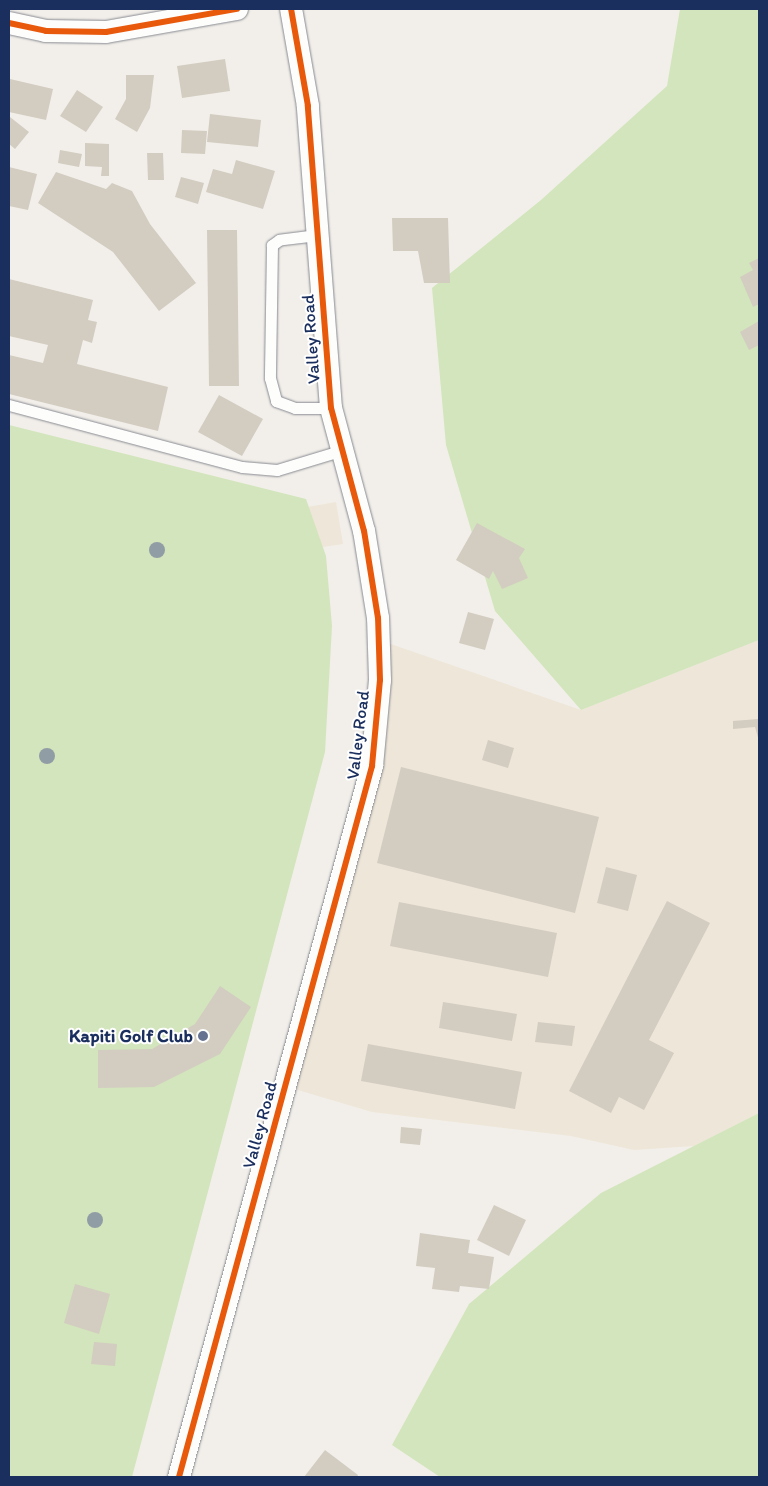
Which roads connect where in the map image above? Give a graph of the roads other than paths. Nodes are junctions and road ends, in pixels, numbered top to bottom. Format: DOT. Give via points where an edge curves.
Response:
graph roads {
  1 [pos="237,9"];
  2 [pos="291,9"];
  3 [pos="9,23"];
  4 [pos="318,235"];
  5 [pos="9,405"];
  6 [pos="331,408"];
  7 [pos="343,450"];
  8 [pos="179,1477"];
  1 -- 3 [label="street" via="106,32 46,32"];
  2 -- 4 [label="street, Valley Road" via="308,106"];
  4 -- 6 [label="street, Valley Road"];
  4 -- 6 [label="lane" via="279,240 272,245 270,378 276,402 295,408"];
  5 -- 7 [label="lane" via="242,467 277,470"];
  6 -- 7 [label="street, Valley Road"];
  7 -- 8 [label="street, Valley Road" via="364,531 378,618 380,680 372,766"];
}
